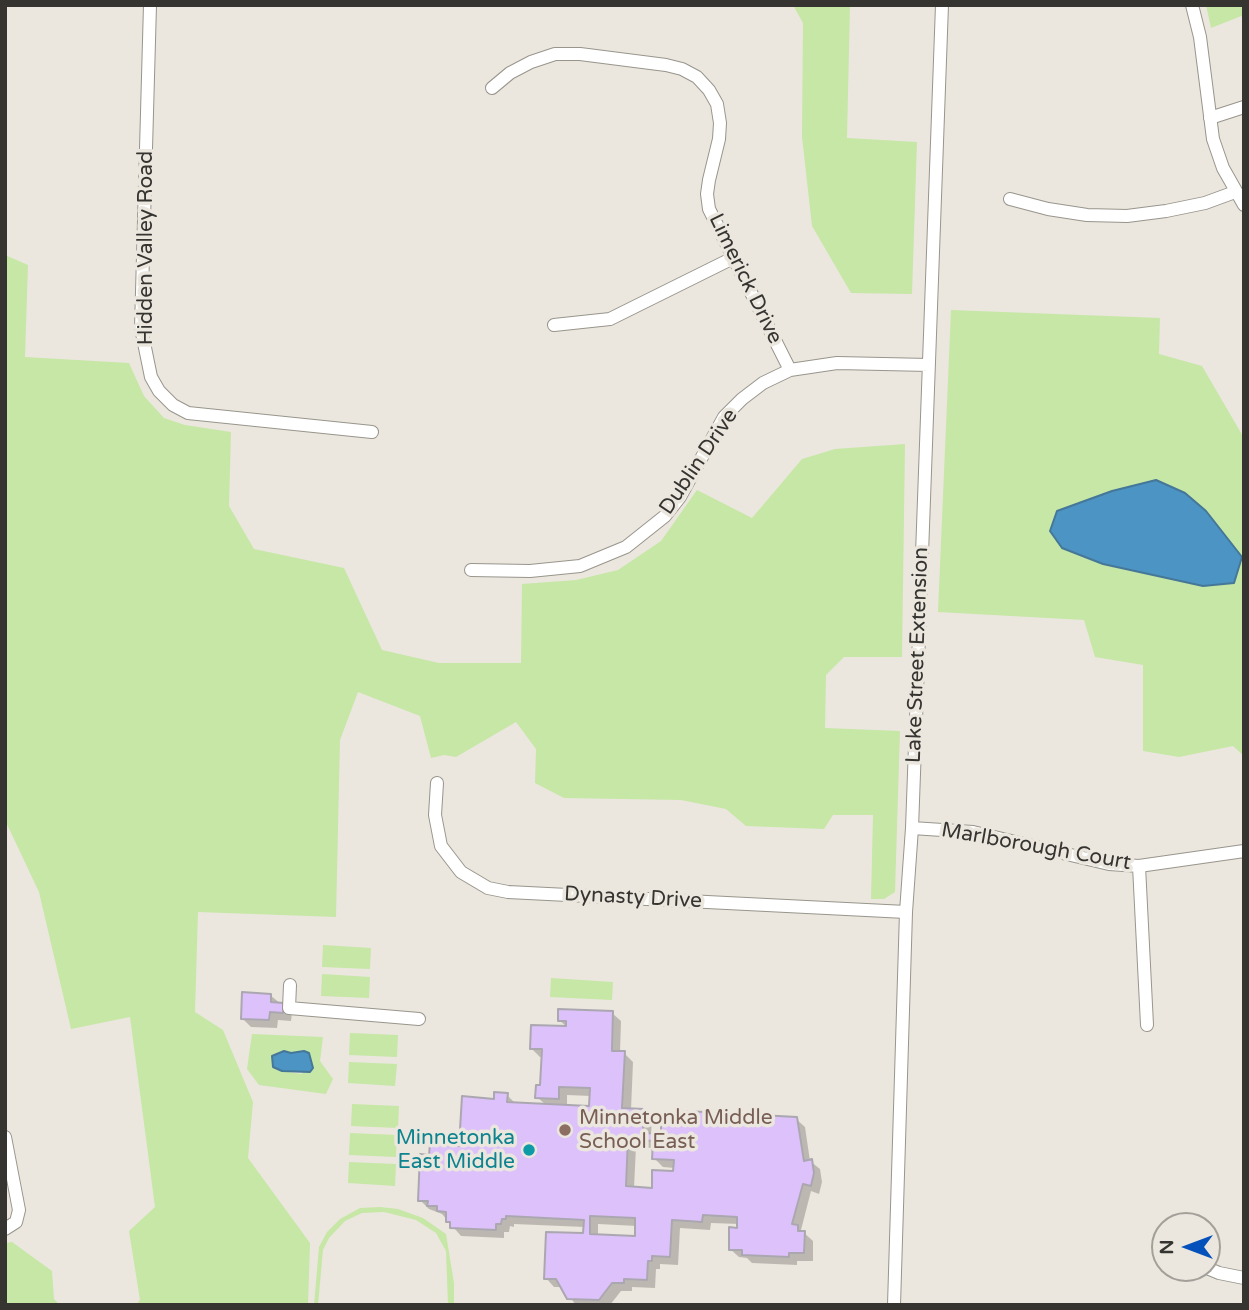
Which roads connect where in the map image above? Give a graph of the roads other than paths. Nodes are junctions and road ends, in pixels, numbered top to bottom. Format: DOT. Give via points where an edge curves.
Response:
graph roads {
  1 [pos="150,5"];
  2 [pos="942,5"];
  3 [pos="1192,5"];
  4 [pos="492,88"];
  5 [pos="1244,107"];
  6 [pos="1210,118"];
  7 [pos="1235,192"];
  8 [pos="1010,199"];
  9 [pos="1244,205"];
  10 [pos="733,258"];
  11 [pos="554,325"];
  12 [pos="929,365"];
  13 [pos="790,370"];
  14 [pos="372,432"];
  15 [pos="471,570"];
  16 [pos="437,783"];
  17 [pos="912,828"];
  18 [pos="1244,851"];
  19 [pos="1139,866"];
  20 [pos="906,912"];
  21 [pos="290,985"];
  22 [pos="419,1018"];
  23 [pos="1147,1025"];
  24 [pos="5,1137"];
  25 [pos="11,1225"];
  26 [pos="1221,1273"];
  27 [pos="1244,1278"];
  28 [pos="894,1305"];
  1 -- 14 [label="street, Hidden Valley Road" via="141,328 150,377 173,405 188,413"];
  2 -- 12 [label="street, Lake Street Extension"];
  3 -- 6 [label="street"];
  4 -- 10 [label="street, Limerick Drive" via="531,62 555,54 666,65 697,77 717,104 719,139 709,180 709,209"];
  5 -- 6 [label="street"];
  6 -- 7 [label="street" via="1213,139"];
  7 -- 8 [label="street" via="1205,203 1127,216 1087,215"];
  7 -- 9 [label="street"];
  10 -- 11 [label="street" via="610,319"];
  10 -- 13 [label="street, Limerick Drive"];
  12 -- 13 [label="street, Dublin Drive" via="837,363"];
  12 -- 17 [label="street, Lake Street Extension"];
  13 -- 15 [label="street, Dublin Drive" via="763,383 724,417 680,497 626,547 580,566"];
  16 -- 20 [label="street, Dynasty Drive" via="435,815 441,846 461,872 488,888"];
  17 -- 19 [label="street, Marlborough Court" via="973,832 1078,858"];
  17 -- 20 [label="street, Lake Street Extension"];
  18 -- 19 [label="street, Marlborough Court"];
  19 -- 23 [label="street"];
  20 -- 28 [label="street, Lake Street Extension"];
  21 -- 22 [label="street" via="289,1008"];
  24 -- 25 [label="street" via="19,1210"];
  26 -- 27 [label="street"];
}
